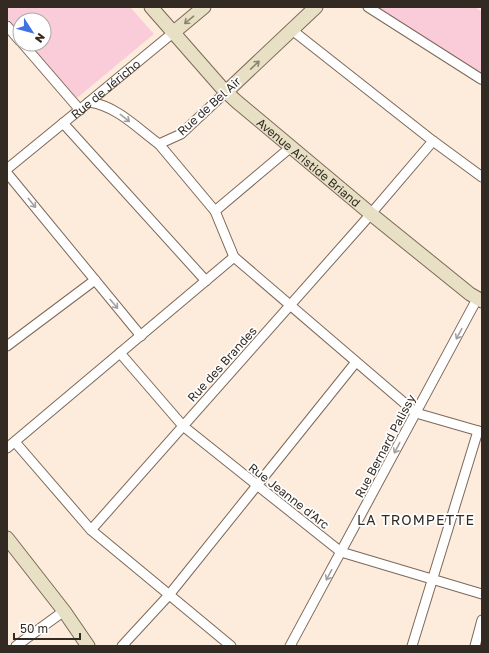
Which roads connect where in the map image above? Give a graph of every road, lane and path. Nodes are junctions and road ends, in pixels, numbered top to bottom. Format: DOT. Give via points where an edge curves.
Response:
graph roads {
  1 [pos="151,7"];
  2 [pos="204,7"];
  3 [pos="316,7"];
  4 [pos="368,7"];
  5 [pos="292,30"];
  6 [pos="174,32"];
  7 [pos="30,52"];
  8 [pos="482,79"];
  9 [pos="226,92"];
  10 [pos="89,102"];
  11 [pos="80,110"];
  12 [pos="63,124"];
  13 [pos="434,141"];
  14 [pos="159,144"];
  15 [pos="291,147"];
  16 [pos="7,169"];
  17 [pos="7,173"];
  18 [pos="482,177"];
  19 [pos="215,211"];
  20 [pos="371,214"];
  21 [pos="234,258"];
  22 [pos="95,280"];
  23 [pos="206,281"];
  24 [pos="480,300"];
  25 [pos="290,306"];
  26 [pos="141,336"];
  27 [pos="7,346"];
  28 [pos="120,353"];
  29 [pos="356,362"];
  30 [pos="416,413"];
  31 [pos="183,426"];
  32 [pos="480,432"];
  33 [pos="15,442"];
  34 [pos="7,448"];
  35 [pos="257,486"];
  36 [pos="91,530"];
  37 [pos="9,544"];
  38 [pos="341,552"];
  39 [pos="432,580"];
  40 [pos="482,594"];
  41 [pos="170,595"];
  42 [pos="64,610"];
  43 [pos="482,620"];
  44 [pos="16,646"];
  45 [pos="88,646"];
  46 [pos="122,646"];
  47 [pos="231,646"];
  48 [pos="290,646"];
  49 [pos="412,646"];
  50 [pos="475,646"];
  1 -- 6 [label="street, Avenue Aristide Briand"];
  2 -- 6 [label="street, Rue de Jéricho, one-way"];
  3 -- 5 [label="street, Rue de Bel Air"];
  4 -- 8 [label="street"];
  9 -- 5 [label="street, Rue de Bel Air, one-way"];
  5 -- 13 [label="street"];
  6 -- 9 [label="street, Avenue Aristide Briand"];
  6 -- 10 [label="street, Rue de Jéricho"];
  7 -- 11 [label="street"];
  9 -- 14 [label="street, Rue de Bel Air" via="181,134"];
  9 -- 15 [label="street, Avenue Aristide Briand"];
  10 -- 11 [label="street, Rue de Jéricho"];
  10 -- 14 [label="street, one-way" via="117,112"];
  11 -- 12 [label="street, Rue de Jéricho"];
  12 -- 16 [label="street, Rue de Jéricho"];
  12 -- 23 [label="street"];
  13 -- 18 [label="street"];
  13 -- 20 [label="street, Rue des Brandes"];
  14 -- 19 [label="street"];
  15 -- 19 [label="street"];
  15 -- 20 [label="street, Avenue Aristide Briand"];
  17 -- 22 [label="street, one-way"];
  19 -- 21 [label="street"];
  20 -- 24 [label="street, Avenue Aristide Briand" via="464,290"];
  20 -- 25 [label="street, Rue des Brandes"];
  21 -- 23 [label="street"];
  21 -- 25 [label="street"];
  22 -- 26 [label="street, one-way"];
  22 -- 27 [label="street"];
  23 -- 26 [label="street"];
  24 -- 30 [label="street, Rue Bernard Palissy, one-way"];
  25 -- 29 [label="street"];
  25 -- 31 [label="street, Rue des Brandes"];
  26 -- 28 [label="street"];
  28 -- 31 [label="street, Rue Jeanne d'Arc"];
  28 -- 33 [label="street"];
  29 -- 30 [label="street"];
  29 -- 35 [label="street"];
  30 -- 32 [label="street"];
  30 -- 38 [label="street, Rue Bernard Palissy, one-way"];
  31 -- 35 [label="street, Rue Jeanne d'Arc"];
  31 -- 36 [label="street, Rue des Brandes"];
  32 -- 39 [label="street"];
  33 -- 34 [label="street"];
  33 -- 36 [label="street"];
  35 -- 38 [label="street, Rue Jeanne d'Arc"];
  35 -- 41 [label="street"];
  36 -- 41 [label="street"];
  37 -- 42 [label="street"];
  38 -- 39 [label="street, Rue Jeanne d'Arc"];
  38 -- 48 [label="street, Rue Bernard Palissy, one-way"];
  39 -- 40 [label="street, Rue Jeanne d'Arc"];
  39 -- 49 [label="street"];
  41 -- 46 [label="street"];
  41 -- 47 [label="street"];
  42 -- 44 [label="street"];
  42 -- 45 [label="street"];
  43 -- 50 [label="street"];
}
